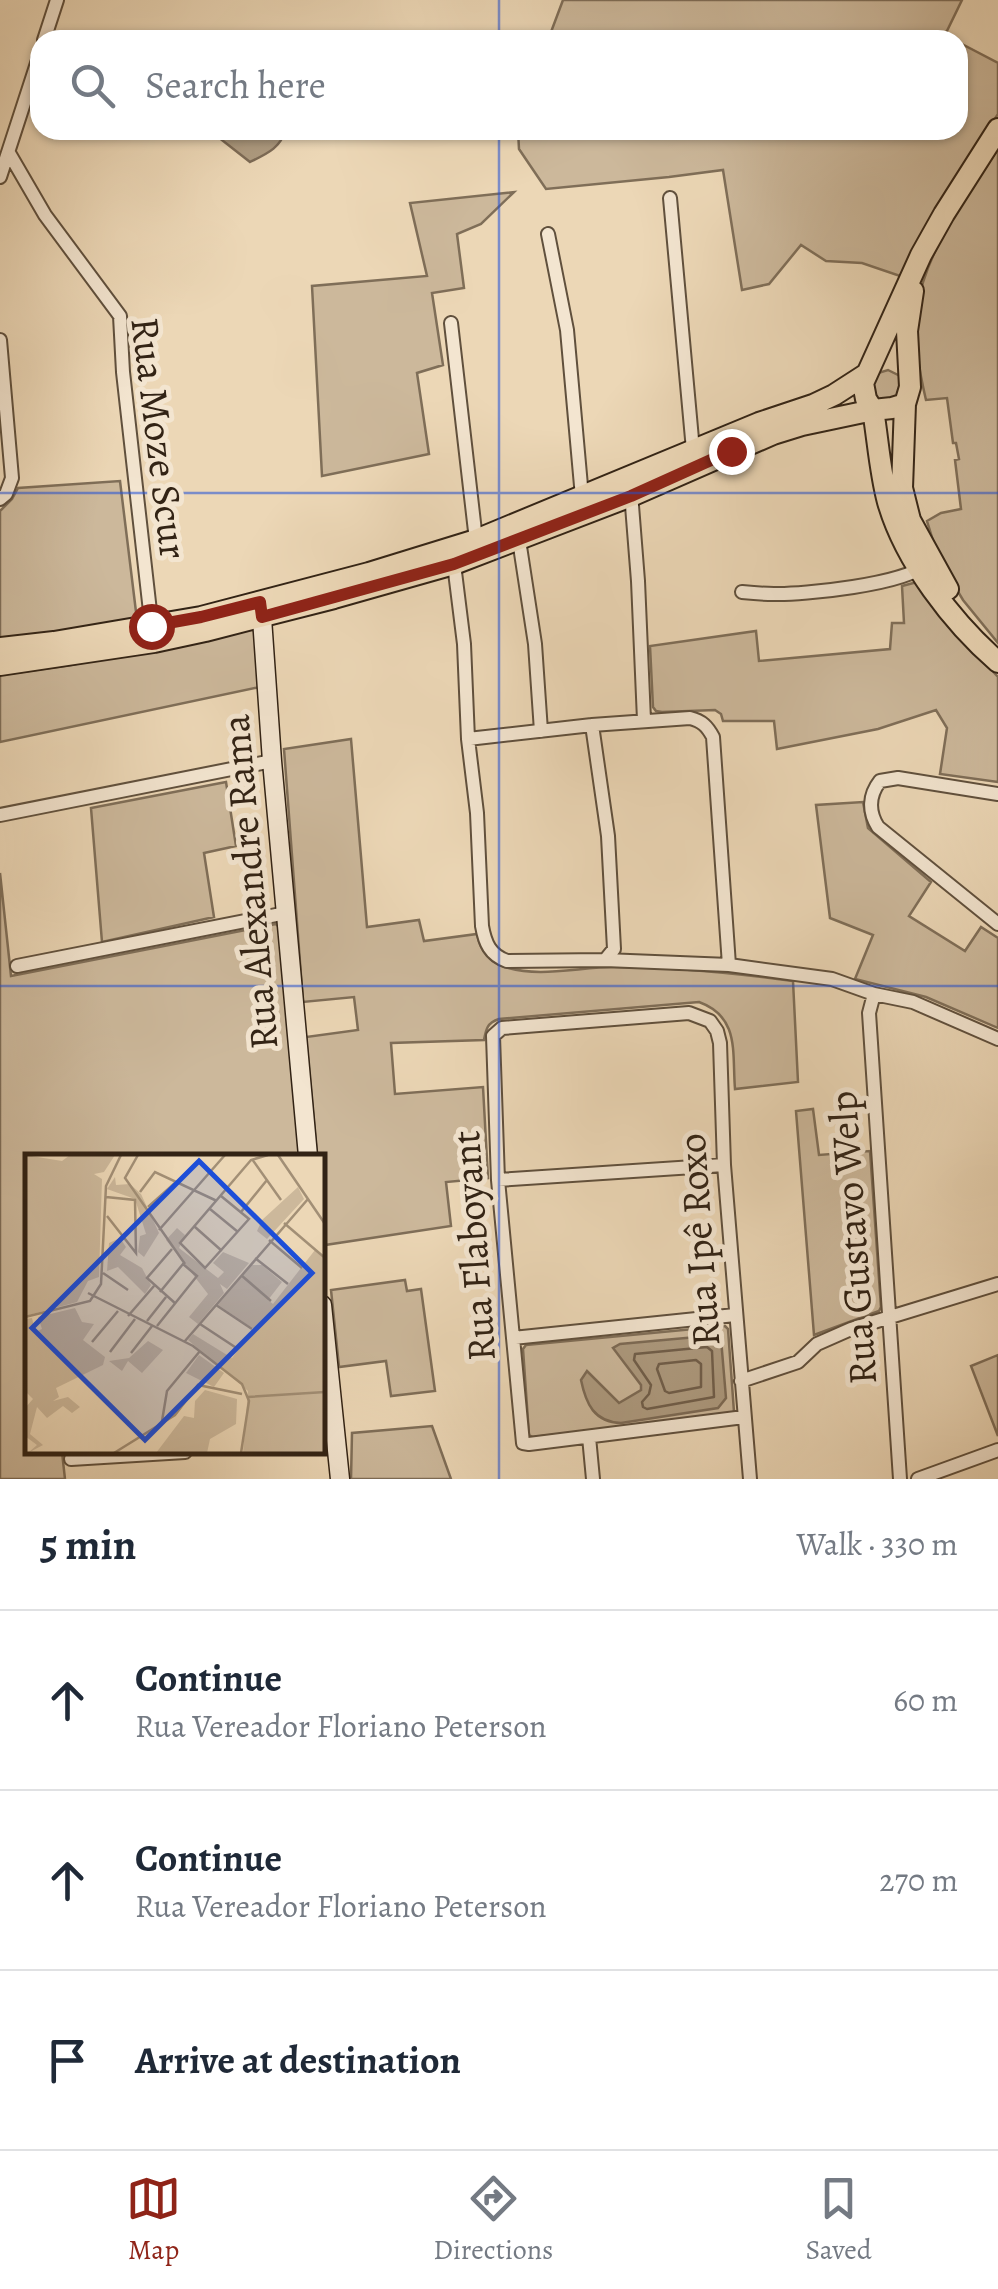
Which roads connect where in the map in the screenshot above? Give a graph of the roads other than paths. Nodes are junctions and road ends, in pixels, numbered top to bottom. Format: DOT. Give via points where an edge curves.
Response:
graph roads {
  1 [pos="57,0"];
  2 [pos="47,30"];
  3 [pos="30,86"];
  4 [pos="998,130"];
  5 [pos="9,153"];
  6 [pos="0,177"];
  7 [pos="670,198"];
  8 [pos="548,234"];
  9 [pos="921,255"];
  10 [pos="451,323"];
  11 [pos="0,340"];
  12 [pos="909,370"];
  13 [pos="867,371"];
  14 [pos="905,404"];
  15 [pos="873,410"];
  16 [pos="693,450"];
  17 [pos="630,487"];
  18 [pos="582,497"];
  19 [pos="0,499"];
  20 [pos="476,540"];
  21 [pos="519,540"];
  22 [pos="925,563"];
  23 [pos="454,564"];
  24 [pos="742,592"];
  25 [pos="261,609"];
  26 [pos="152,634"];
  27 [pos="0,648"];
  28 [pos="998,655"];
  29 [pos="998,662"];
  30 [pos="0,666"];
  31 [pos="644,720"];
  32 [pos="592,725"];
  33 [pos="541,731"];
  34 [pos="468,739"];
  35 [pos="272,761"];
  36 [pos="998,794"];
  37 [pos="0,815"];
  38 [pos="286,912"];
  39 [pos="998,924"];
  40 [pos="609,954"];
  41 [pos="728,964"];
  42 [pos="17,966"];
  43 [pos="874,994"];
  44 [pos="689,1012"];
  45 [pos="998,1039"];
  46 [pos="308,1154"];
  47 [pos="724,1165"];
  48 [pos="498,1180"];
  49 [pos="998,1284"];
  50 [pos="735,1315"];
  51 [pos="890,1317"];
  52 [pos="513,1338"];
  53 [pos="325,1362"];
  54 [pos="741,1381"];
  55 [pos="744,1418"];
  56 [pos="589,1437"];
  57 [pos="329,1438"];
  58 [pos="998,1450"];
  59 [pos="152,1454"];
  60 [pos="71,1459"];
  61 [pos="340,1479"];
  62 [pos="593,1479"];
  63 [pos="750,1479"];
  64 [pos="900,1479"];
  65 [pos="918,1479"];
  1 -- 2 [label="street"];
  3 -- 5 [label="street"];
  4 -- 9 [label="main road"];
  5 -- 6 [label="street"];
  5 -- 26 [label="street, Rua Moze Scur" via="54,229 120,316"];
  7 -- 16 [label="street"];
  8 -- 18 [label="street" via="568,330"];
  9 -- 12 [label="main road" via="906,332"];
  9 -- 13 [label="main road"];
  10 -- 20 [label="street"];
  11 -- 19 [label="street" via="12,478"];
  12 -- 13 [label="main road" via="892,362"];
  12 -- 14 [label="main road"];
  13 -- 15 [label="main road" via="863,392"];
  13 -- 16 [label="main road" via="813,405"];
  14 -- 15 [label="main road"];
  14 -- 22 [label="main road" via="904,503"];
  15 -- 17 [label="main road" via="773,434"];
  15 -- 22 [label="main road" via="898,531"];
  16 -- 17 [label="main road"];
  17 -- 18 [label="main road"];
  17 -- 21 [label="main road"];
  17 -- 31 [label="street"];
  18 -- 20 [label="main road"];
  20 -- 25 [label="main road"];
  21 -- 23 [label="main road"];
  21 -- 33 [label="street"];
  22 -- 24 [label="street" via="889,580 795,593"];
  22 -- 28 [label="main road"];
  22 -- 29 [label="main road" via="968,634"];
  23 -- 25 [label="main road"];
  23 -- 34 [label="street"];
  25 -- 26 [label="main road" via="201,617"];
  25 -- 35 [label="street, Rua Alexandre Rama"];
  26 -- 27 [label="main road"];
  26 -- 30 [label="main road"];
  31 -- 32 [label="street"];
  31 -- 41 [label="street" via="699,720 713,737"];
  32 -- 33 [label="street"];
  32 -- 40 [label="street" via="608,836"];
  33 -- 34 [label="street"];
  34 -- 40 [label="street" via="484,940 496,958 507,961"];
  35 -- 37 [label="street"];
  35 -- 38 [label="street, Rua Alexandre Rama"];
  36 -- 39 [label="street" via="898,778 880,781 871,804 878,826"];
  38 -- 42 [label="street"];
  38 -- 46 [label="street, Rua Alexandre Rama"];
  40 -- 41 [label="street"];
  41 -- 43 [label="street" via="832,979"];
  43 -- 45 [label="street" via="912,1002"];
  43 -- 51 [label="street, Rua Gustavo Welp" via="869,1012"];
  44 -- 47 [label="street, Rua Ipê Roxo" via="717,1031"];
  44 -- 48 [label="street, Rua Flaboyant" via="502,1028 493,1036"];
  47 -- 48 [label="street"];
  47 -- 50 [label="street, Rua Ipê Roxo"];
  48 -- 52 [label="street, Rua Flaboyant"];
  49 -- 51 [label="street"];
  50 -- 52 [label="street"];
  50 -- 54 [label="street, Rua Ipê Roxo"];
  51 -- 54 [label="street" via="817,1344 798,1362"];
  51 -- 64 [label="street, Rua Gustavo Welp"];
  52 -- 56 [label="street, Rua Flaboyant" via="522,1443"];
  53 -- 57 [label="street"];
  54 -- 55 [label="street, Rua Ipê Roxo"];
  55 -- 56 [label="street"];
  55 -- 63 [label="street, Rua Ipê Roxo"];
  56 -- 62 [label="street"];
  57 -- 61 [label="street"];
  58 -- 65 [label="street"];
  59 -- 60 [label="street"];
}
